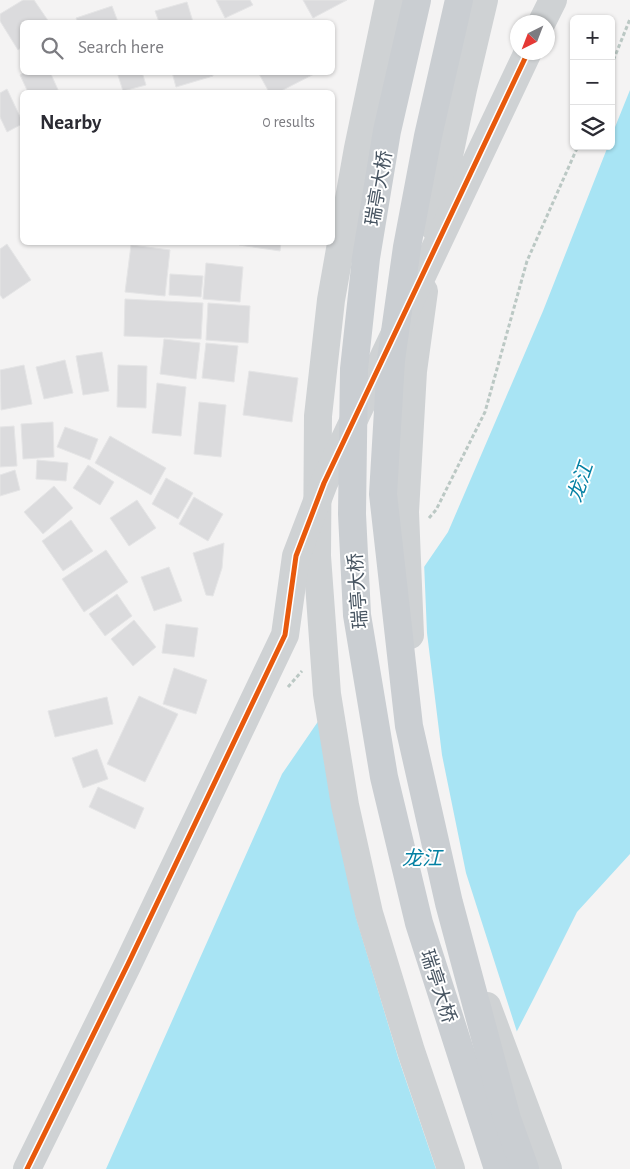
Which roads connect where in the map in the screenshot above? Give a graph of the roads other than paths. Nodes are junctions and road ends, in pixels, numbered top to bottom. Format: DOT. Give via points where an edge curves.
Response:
graph roads {
  1 [pos="389,0"];
  2 [pos="417,0"];
  3 [pos="459,0"];
  4 [pos="484,0"];
  5 [pos="553,0"];
  6 [pos="546,15"];
  7 [pos="524,60"];
  8 [pos="27,1169"];
  9 [pos="451,1169"];
  10 [pos="498,1169"];
  11 [pos="525,1169"];
  12 [pos="548,1169"];
  1 -- 9 [label="street" via="331,300 318,416 317,556 327,694 345,805 369,913"];
  2 -- 10 [label="main road, 瑞亭大桥" via="384,150 366,258 354,369 352,514 356,615 384,777 419,923"];
  3 -- 11 [label="main road, 瑞亭大桥" via="407,247 391,360 383,494 409,726 449,903 507,1119"];
  4 -- 12 [label="street" via="429,251 413,370 405,512 410,638 426,759 449,878 487,1004"];
  5 -- 6 [label="street"];
  7 -- 8 [label="street" via="324,483 296,556 284,634"];
}
